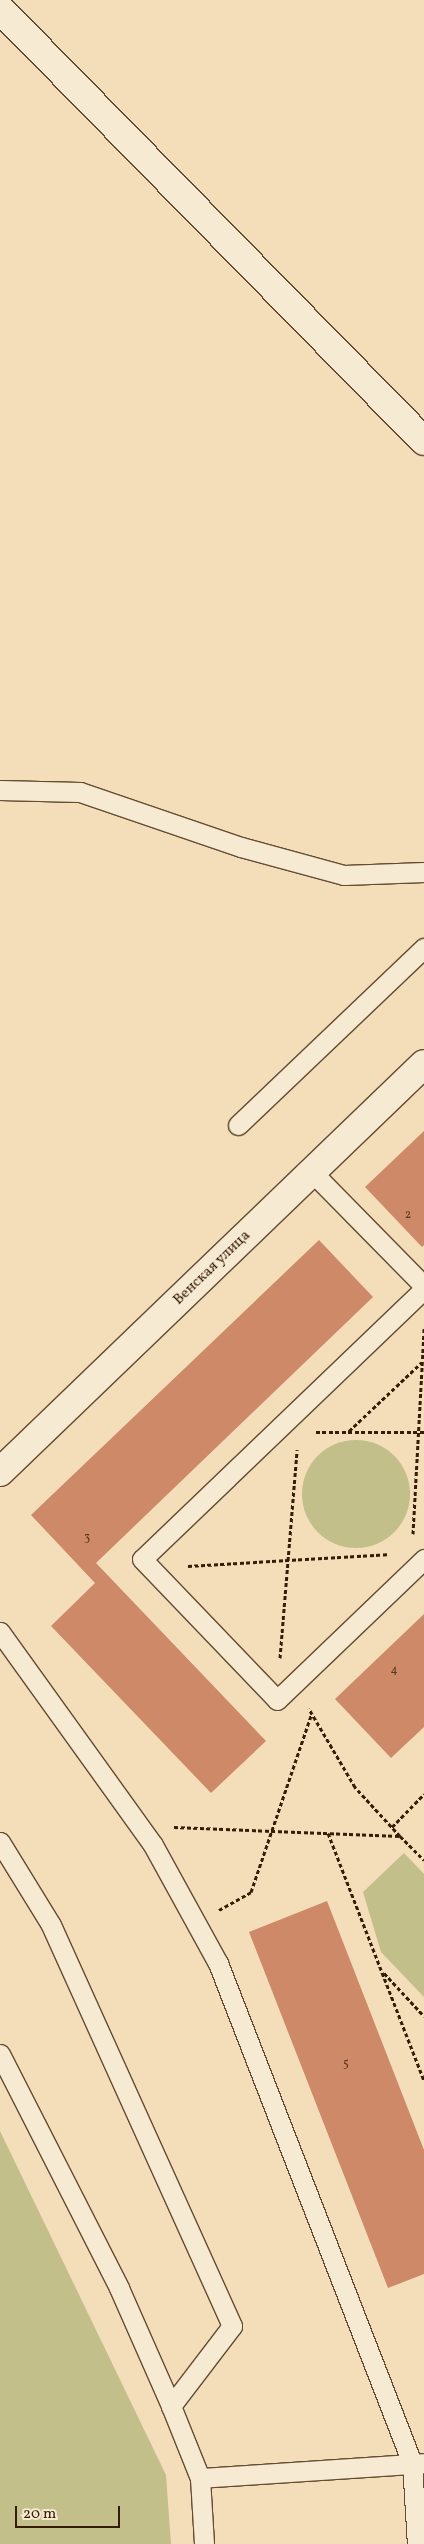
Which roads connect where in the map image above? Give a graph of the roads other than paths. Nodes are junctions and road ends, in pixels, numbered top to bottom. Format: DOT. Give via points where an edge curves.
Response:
graph roads {
  1 [pos="0,9"];
  2 [pos="424,441"];
  3 [pos="0,790"];
  4 [pos="424,872"];
  5 [pos="424,948"];
  6 [pos="424,1064"];
  7 [pos="238,1125"];
  8 [pos="312,1172"];
  9 [pos="424,1287"];
  10 [pos="0,1472"];
  11 [pos="416,1561"];
  12 [pos="0,1632"];
  13 [pos="0,1842"];
  14 [pos="0,2054"];
  15 [pos="171,2406"];
  16 [pos="418,2463"];
  17 [pos="200,2478"];
  18 [pos="204,2544"];
  19 [pos="417,2544"];
  1 -- 2 [label="street"];
  3 -- 4 [label="lane" via="80,792 241,847 344,875"];
  5 -- 7 [label="lane"];
  6 -- 8 [label="street, Венская улица"];
  8 -- 9 [label="lane"];
  8 -- 10 [label="street, Венская улица"];
  9 -- 11 [label="lane" via="142,1559 277,1700"];
  12 -- 16 [label="lane" via="153,1845 218,1963"];
  13 -- 15 [label="lane" via="51,1925 232,2326"];
  14 -- 15 [label="lane" via="119,2288"];
  15 -- 17 [label="lane"];
  16 -- 17 [label="lane"];
  16 -- 19 [label="lane"];
  17 -- 18 [label="lane"];
}
